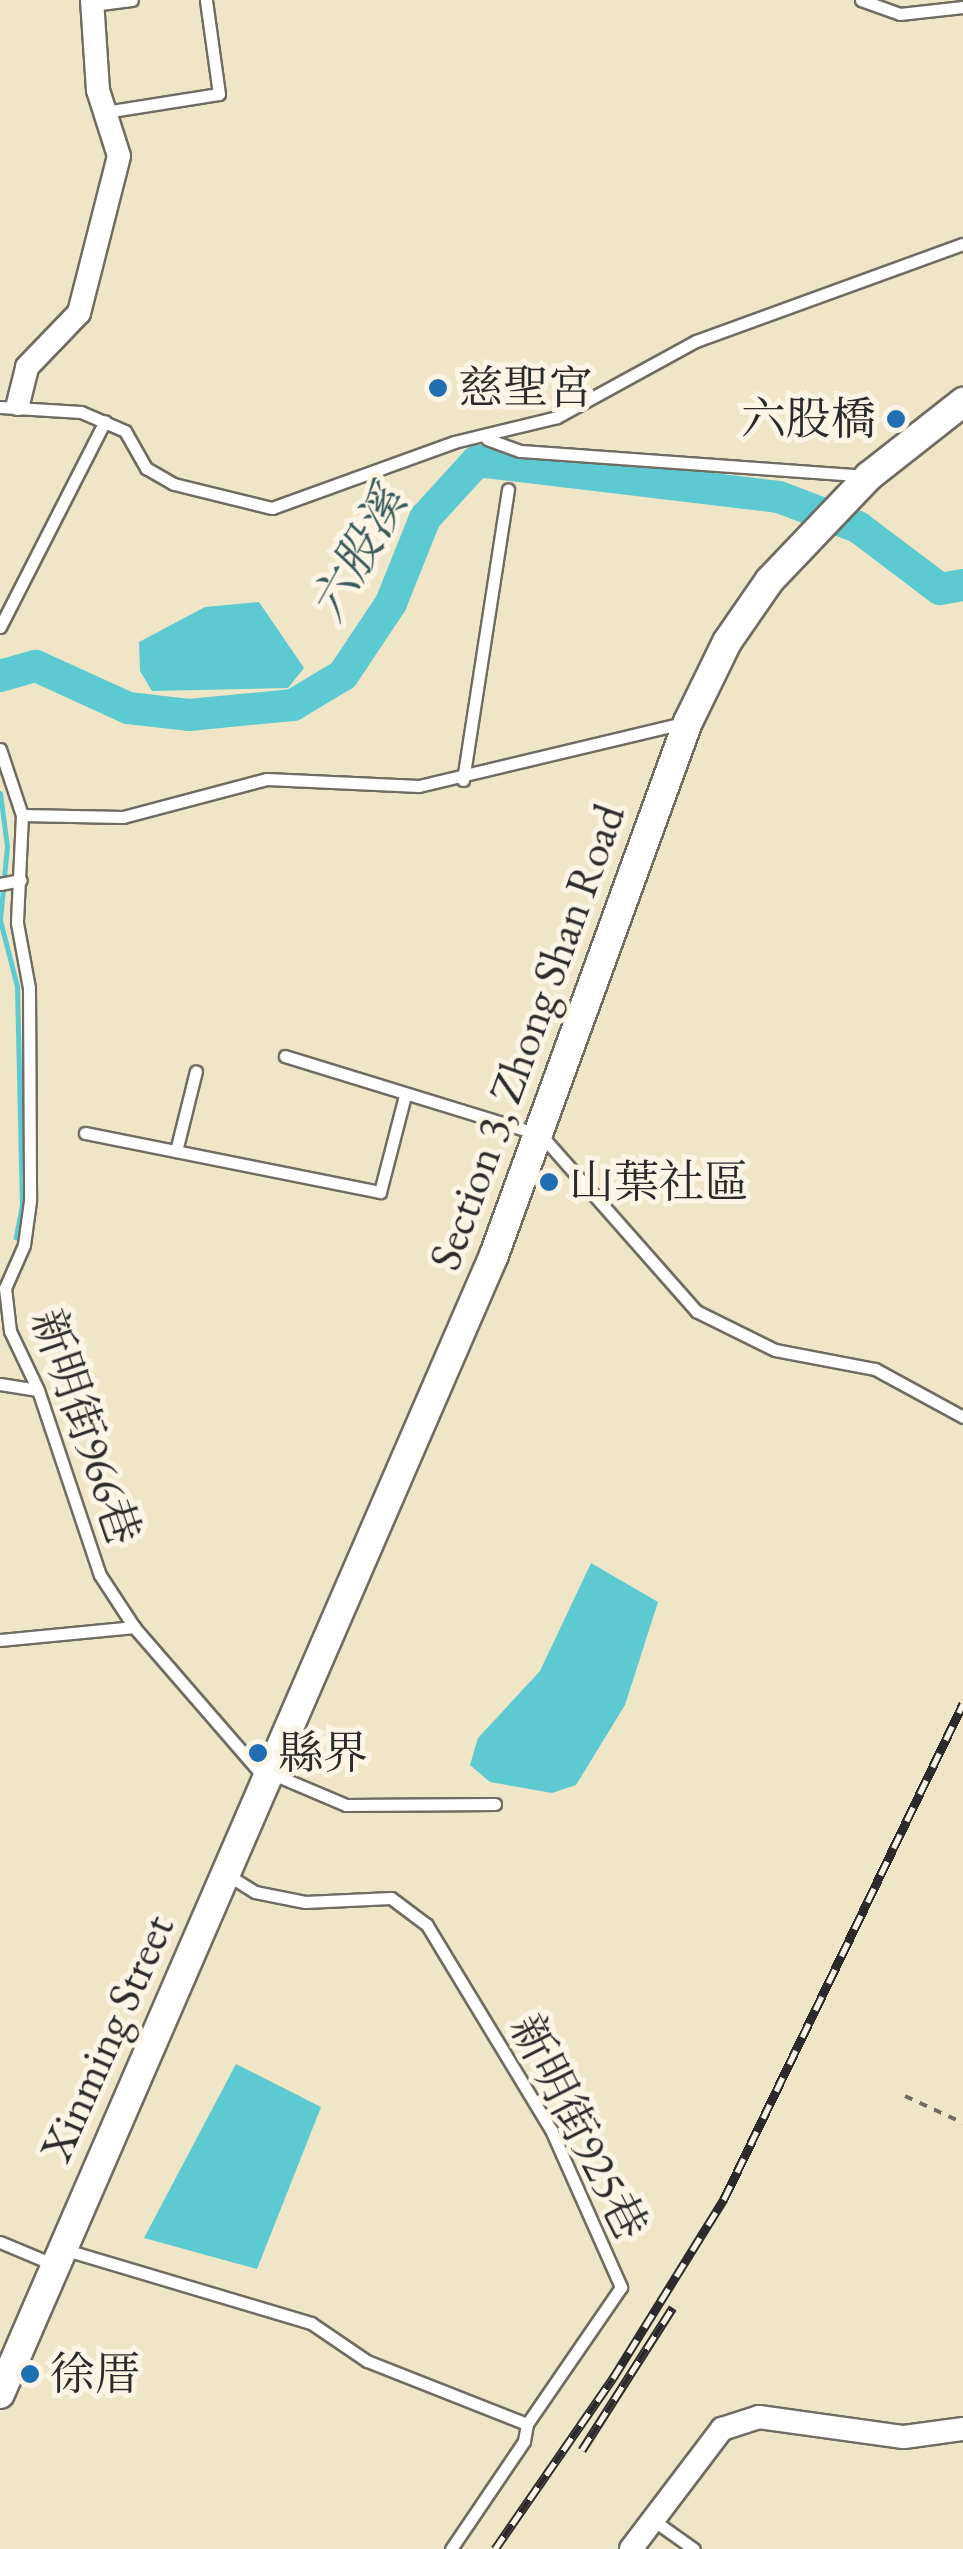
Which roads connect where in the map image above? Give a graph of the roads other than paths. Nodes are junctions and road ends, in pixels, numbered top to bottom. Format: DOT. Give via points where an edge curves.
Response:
graph roads {
  1 [pos="132,0"];
  2 [pos="206,0"];
  3 [pos="860,0"];
  4 [pos="92,2"];
  5 [pos="963,7"];
  6 [pos="105,112"];
  7 [pos="963,244"];
  8 [pos="963,402"];
  9 [pos="9,406"];
  10 [pos="104,421"];
  11 [pos="488,439"];
  12 [pos="869,476"];
  13 [pos="508,489"];
  14 [pos="0,627"];
  15 [pos="688,722"];
  16 [pos="0,749"];
  17 [pos="463,780"];
  18 [pos="22,816"];
  19 [pos="21,880"];
  20 [pos="0,884"];
  21 [pos="284,1056"];
  22 [pos="196,1071"];
  23 [pos="405,1095"];
  24 [pos="85,1133"];
  25 [pos="541,1135"];
  26 [pos="176,1152"];
  27 [pos="0,1384"];
  28 [pos="38,1390"];
  29 [pos="963,1417"];
  30 [pos="134,1628"];
  31 [pos="0,1640"];
  32 [pos="267,1775"];
  33 [pos="495,1804"];
  34 [pos="225,1873"];
  35 [pos="0,2242"];
  36 [pos="58,2257"];
  37 [pos="0,2394"];
  38 [pos="527,2424"];
  39 [pos="963,2429"];
  40 [pos="653,2520"];
  41 [pos="451,2549"];
  42 [pos="632,2549"];
  43 [pos="694,2549"];
  1 -- 4 [label="lane"];
  2 -- 6 [label="lane" via="218,94"];
  3 -- 5 [label="lane" via="900,14"];
  4 -- 6 [label="street"];
  6 -- 9 [label="street" via="120,156 78,313 26,367"];
  7 -- 11 [label="lane" via="696,341 558,417"];
  8 -- 12 [label="street, Section 3, Zhong Shan Road"];
  9 -- 10 [label="lane" via="80,412"];
  10 -- 11 [label="lane" via="125,432 146,468 174,484 272,508 454,442"];
  10 -- 14 [label="lane"];
  11 -- 12 [label="lane" via="520,451"];
  12 -- 15 [label="street, Section 3, Zhong Shan Road" via="770,580 727,642"];
  13 -- 17 [label="lane"];
  15 -- 17 [label="lane"];
  15 -- 25 [label="street, Section 3, Zhong Shan Road"];
  16 -- 18 [label="lane, 新明街966巷"];
  17 -- 18 [label="lane" via="419,786 267,779 123,816"];
  18 -- 19 [label="lane, 新明街966巷"];
  19 -- 20 [label="lane"];
  19 -- 28 [label="lane, 新明街966巷" via="17,922 30,988 30,1201 24,1245 6,1288 10,1331"];
  21 -- 23 [label="lane"];
  22 -- 26 [label="lane"];
  23 -- 25 [label="lane"];
  23 -- 26 [label="lane" via="380,1192"];
  24 -- 26 [label="lane"];
  25 -- 29 [label="lane" via="696,1311 775,1350 875,1369"];
  25 -- 32 [label="street, Section 3, Zhong Shan Road"];
  27 -- 28 [label="lane"];
  28 -- 30 [label="lane, 新明街966巷" via="100,1575"];
  30 -- 31 [label="lane"];
  30 -- 32 [label="lane, 新明街966巷"];
  32 -- 33 [label="lane" via="346,1805"];
  32 -- 34 [label="street, Xinming Street"];
  34 -- 36 [label="street, Xinming Street"];
  34 -- 38 [label="lane, 新明街925巷" via="254,1892 305,1902 370,1894 407,1908 426,1925 551,2130 622,2287"];
  35 -- 36 [label="lane"];
  36 -- 37 [label="street, Xinming Street"];
  36 -- 38 [label="lane" via="311,2323 367,2361"];
  38 -- 41 [label="lane" via="524,2441"];
  39 -- 40 [label="street" via="904,2436 760,2417 722,2429"];
  40 -- 42 [label="street"];
  40 -- 43 [label="lane"];
}
